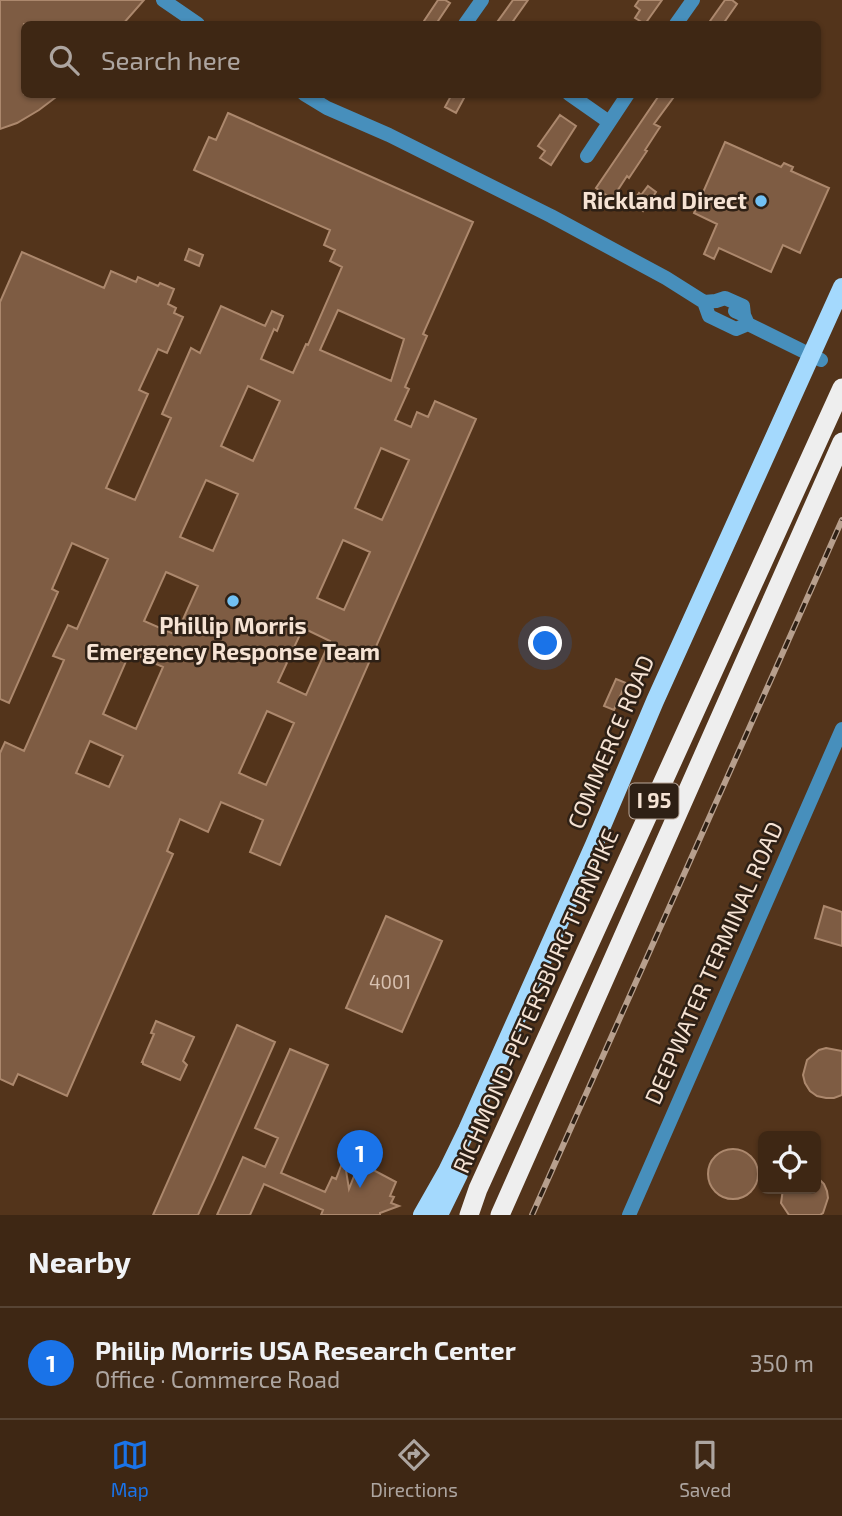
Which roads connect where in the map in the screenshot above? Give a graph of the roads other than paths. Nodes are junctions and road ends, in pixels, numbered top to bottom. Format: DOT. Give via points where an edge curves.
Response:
graph roads {
  1 [pos="163,0"];
  2 [pos="482,0"];
  3 [pos="693,0"];
  4 [pos="194,21"];
  5 [pos="468,21"];
  6 [pos="678,21"];
  7 [pos="311,98"];
  8 [pos="575,98"];
  9 [pos="625,98"];
  10 [pos="609,122"];
  11 [pos="587,156"];
  12 [pos="842,287"];
  13 [pos="710,302"];
  14 [pos="842,314"];
  15 [pos="746,320"];
  16 [pos="816,357"];
  17 [pos="842,388"];
  18 [pos="842,442"];
  19 [pos="842,729"];
  20 [pos="544,1113"];
  21 [pos="422,1215"];
  22 [pos="439,1215"];
  23 [pos="469,1215"];
  24 [pos="500,1215"];
  25 [pos="509,1215"];
  26 [pos="629,1215"];
  1 -- 4 [label="street"];
  2 -- 5 [label="street"];
  3 -- 6 [label="street"];
  7 -- 13 [label="street" via="551,216"];
  8 -- 10 [label="street"];
  9 -- 10 [label="street"];
  10 -- 11 [label="street"];
  12 -- 16 [label="main road, COMMERCE ROAD"];
  13 -- 15 [label="street" via="726,298 743,306"];
  13 -- 15 [label="street" via="709,316 736,329"];
  14 -- 16 [label="main road, COMMERCE ROAD"];
  15 -- 16 [label="street"];
  16 -- 21 [label="main road, COMMERCE ROAD" via="655,701 467,1130"];
  16 -- 22 [label="main road, COMMERCE ROAD"];
  17 -- 23 [label="highway, RICHMOND-PETERSBURG TURNPIKE / I 95"];
  18 -- 20 [label="highway, I 95"];
  19 -- 26 [label="street, DEEPWATER TERMINAL ROAD"];
  20 -- 24 [label="highway, I 95"];
  20 -- 25 [label="highway"];
}
